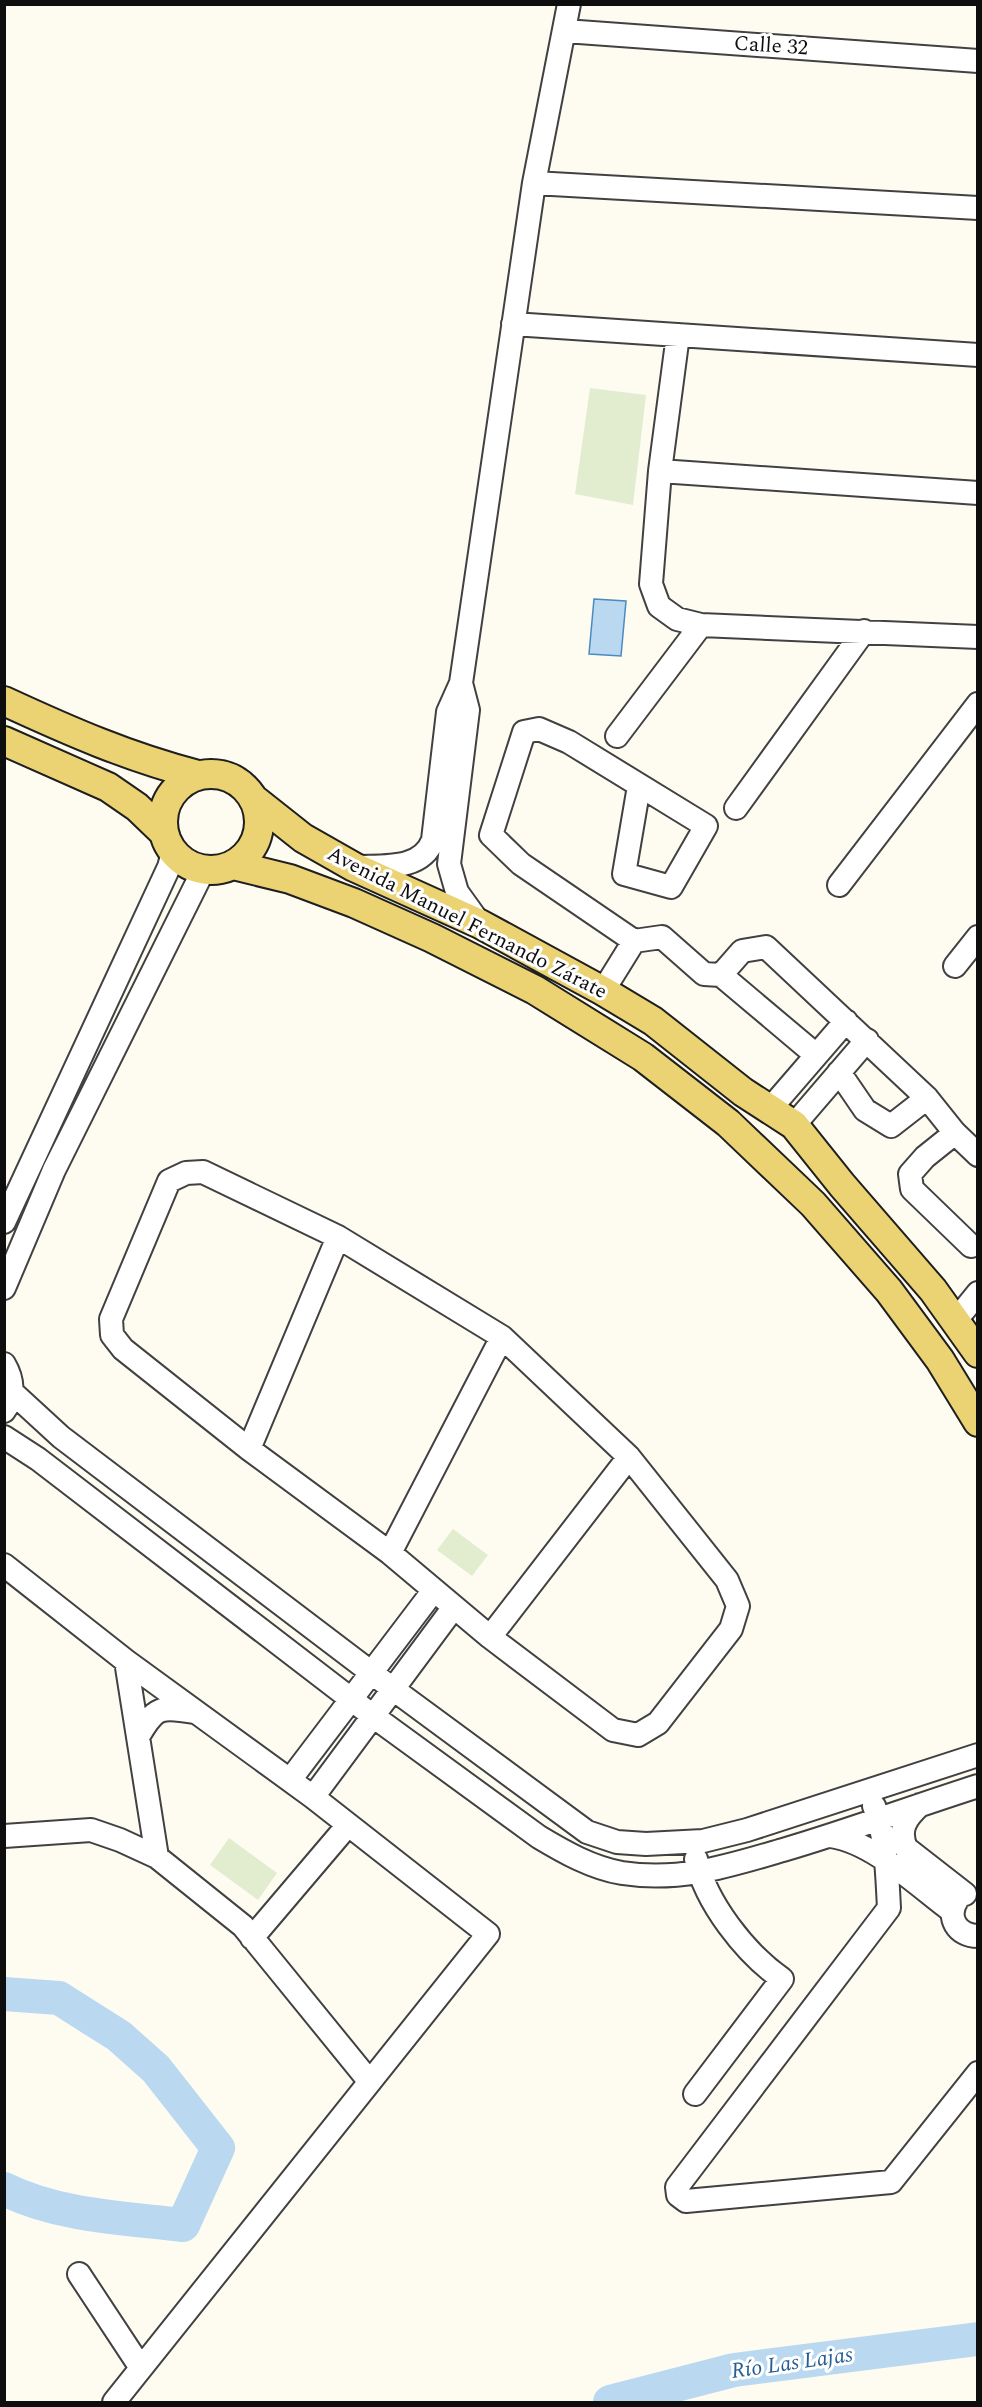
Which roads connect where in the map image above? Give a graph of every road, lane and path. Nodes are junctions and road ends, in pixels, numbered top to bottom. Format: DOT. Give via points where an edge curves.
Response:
graph roads {
  1 [pos="569,4"];
  2 [pos="565,30"];
  3 [pos="978,61"];
  4 [pos="534,183"];
  5 [pos="978,208"];
  6 [pos="513,324"];
  7 [pos="678,335"];
  8 [pos="978,355"];
  9 [pos="660,471"];
  10 [pos="978,493"];
  11 [pos="701,625"];
  12 [pos="864,631"];
  13 [pos="978,637"];
  14 [pos="4,695"];
  15 [pos="4,701"];
  16 [pos="978,704"];
  17 [pos="62,728"];
  18 [pos="617,736"];
  19 [pos="4,741"];
  20 [pos="4,747"];
  21 [pos="47,761"];
  22 [pos="198,775"];
  23 [pos="639,786"];
  24 [pos="255,800"];
  25 [pos="736,808"];
  26 [pos="168,842"];
  27 [pos="440,850"];
  28 [pos="233,865"];
  29 [pos="354,867"];
  30 [pos="204,869"];
  31 [pos="839,885"];
  32 [pos="480,924"];
  33 [pos="978,937"];
  34 [pos="634,941"];
  35 [pos="955,966"];
  36 [pos="721,975"];
  37 [pos="603,991"];
  38 [pos="846,1021"];
  39 [pos="867,1040"];
  40 [pos="816,1055"];
  41 [pos="839,1072"];
  42 [pos="927,1098"];
  43 [pos="770,1109"];
  44 [pos="794,1125"];
  45 [pos="955,1133"];
  46 [pos="978,1155"];
  47 [pos="4,1222"];
  48 [pos="338,1237"];
  49 [pos="971,1246"];
  50 [pos="4,1288"];
  51 [pos="978,1293"];
  52 [pos="956,1320"];
  53 [pos="502,1337"];
  54 [pos="976,1346"];
  55 [pos="4,1364"];
  56 [pos="8,1402"];
  57 [pos="978,1422"];
  58 [pos="4,1437"];
  59 [pos="249,1449"];
  60 [pos="629,1457"];
  61 [pos="390,1554"];
  62 [pos="4,1565"];
  63 [pos="15,1584"];
  64 [pos="434,1590"];
  65 [pos="454,1607"];
  66 [pos="490,1637"];
  67 [pos="126,1661"];
  68 [pos="371,1672"];
  69 [pos="393,1689"];
  70 [pos="351,1699"];
  71 [pos="197,1712"];
  72 [pos="373,1716"];
  73 [pos="138,1737"];
  74 [pos="978,1755"];
  75 [pos="290,1780"];
  76 [pos="978,1786"];
  77 [pos="868,1790"];
  78 [pos="313,1797"];
  79 [pos="921,1804"];
  80 [pos="879,1819"];
  81 [pos="348,1825"];
  82 [pos="4,1836"];
  83 [pos="831,1836"];
  84 [pos="693,1842"];
  85 [pos="157,1857"];
  86 [pos="887,1863"];
  87 [pos="699,1873"];
  88 [pos="965,1899"];
  89 [pos="978,1936"];
  90 [pos="252,1938"];
  91 [pos="978,2073"];
  92 [pos="370,2082"];
  93 [pos="695,2094"];
  94 [pos="79,2274"];
  95 [pos="141,2368"];
  96 [pos="114,2403"];
  1 -- 2 [label="street"];
  2 -- 3 [label="street, Calle 32"];
  2 -- 4 [label="street"];
  4 -- 5 [label="street"];
  4 -- 6 [label="street"];
  6 -- 7 [label="street"];
  6 -- 27 [label="street" via="461,682 448,712 434,840"];
  7 -- 8 [label="street"];
  7 -- 9 [label="street"];
  9 -- 10 [label="street"];
  9 -- 11 [label="street" via="651,584 659,606 677,619"];
  11 -- 12 [label="street"];
  11 -- 18 [label="street"];
  12 -- 13 [label="street"];
  12 -- 25 [label="street"];
  14 -- 17 [label="main road"];
  15 -- 17 [label="main road"];
  16 -- 31 [label="street"];
  17 -- 22 [label="main road" via="142,760"];
  19 -- 21 [label="main road"];
  20 -- 21 [label="main road"];
  21 -- 26 [label="main road" via="108,787 137,807"];
  22 -- 24 [label="main road" via="224,775 247,789"];
  22 -- 26 [label="main road" via="179,786 166,803 163,817"];
  23 -- 23 [label="street" via="624,874 671,887 706,826"];
  23 -- 34 [label="street" via="569,742 539,729 524,732 491,835 522,864"];
  24 -- 28 [label="main road" via="259,829 245,856"];
  24 -- 29 [label="main road, Avenida Manuel Fernando Zárate" via="303,838"];
  26 -- 30 [label="main road" via="192,866"];
  26 -- 47 [label="street" via="169,867"];
  27 -- 29 [label="street" via="417,861"];
  27 -- 32 [label="street" via="457,892"];
  28 -- 30 [label="main road"];
  28 -- 57 [label="main road, Avenida Manuel Fernando Zárate" via="290,879 432,938 536,990 643,1058 728,1123 813,1204 889,1291 940,1360"];
  29 -- 32 [label="main road, Avenida Manuel Fernando Zárate"];
  30 -- 50 [label="street" via="54,1170"];
  32 -- 37 [label="main road, Avenida Manuel Fernando Zárate"];
  33 -- 35 [label="street"];
  34 -- 36 [label="street" via="662,937 705,974"];
  34 -- 37 [label="street"];
  36 -- 38 [label="street" via="742,951 766,946"];
  36 -- 40 [label="street"];
  37 -- 43 [label="main road, Avenida Manuel Fernando Zárate" via="653,1021 742,1092"];
  38 -- 39 [label="street"];
  38 -- 40 [label="street"];
  39 -- 41 [label="street"];
  39 -- 42 [label="street"];
  40 -- 43 [label="street"];
  41 -- 42 [label="street" via="865,1110 891,1126"];
  41 -- 44 [label="street"];
  42 -- 45 [label="street"];
  43 -- 44 [label="main road, Avenida Manuel Fernando Zárate"];
  44 -- 52 [label="main road, Avenida Manuel Fernando Zárate"];
  45 -- 46 [label="street"];
  45 -- 49 [label="street" via="910,1174 912,1189"];
  48 -- 53 [label="street"];
  48 -- 59 [label="street"];
  48 -- 59 [label="street" via="203,1172 186,1173 169,1181 124,1287 111,1319 112,1335 123,1349"];
  51 -- 52 [label="street"];
  52 -- 54 [label="main road, Avenida Manuel Fernando Zárate"];
  53 -- 60 [label="street"];
  53 -- 61 [label="street"];
  55 -- 56 [label="street" via="11,1378"];
  56 -- 68 [label="street" via="61,1437"];
  58 -- 70 [label="street"];
  59 -- 61 [label="street"];
  60 -- 66 [label="street"];
  60 -- 66 [label="street" via="727,1580 738,1606 731,1629 658,1723 638,1735 613,1730"];
  61 -- 64 [label="street"];
  62 -- 63 [label="street"];
  63 -- 67 [label="street"];
  64 -- 65 [label="street"];
  64 -- 68 [label="street"];
  65 -- 66 [label="street"];
  65 -- 69 [label="street"];
  67 -- 71 [label="street"];
  67 -- 73 [label="street"];
  68 -- 69 [label="street"];
  68 -- 70 [label="street"];
  69 -- 72 [label="street"];
  69 -- 84 [label="street" via="587,1832 617,1842"];
  70 -- 72 [label="street"];
  70 -- 75 [label="street"];
  71 -- 73 [label="street" via="176,1708 157,1711"];
  71 -- 75 [label="street"];
  72 -- 78 [label="street"];
  72 -- 87 [label="street" via="565,1853 620,1873"];
  73 -- 85 [label="street"];
  74 -- 77 [label="street"];
  75 -- 78 [label="street"];
  76 -- 79 [label="street"];
  77 -- 80 [label="street"];
  77 -- 84 [label="street" via="747,1830"];
  78 -- 81 [label="street"];
  79 -- 80 [label="street"];
  79 -- 88 [label="street" via="902,1828 906,1848"];
  80 -- 83 [label="street"];
  80 -- 86 [label="street"];
  81 -- 90 [label="street"];
  81 -- 92 [label="street" via="488,1934"];
  82 -- 85 [label="street" via="91,1830"];
  83 -- 86 [label="street" via="853,1841"];
  83 -- 87 [label="street"];
  84 -- 87 [label="street"];
  85 -- 90 [label="street" via="243,1926"];
  86 -- 88 [label="street"];
  86 -- 91 [label="street" via="889,1908 677,2187 678,2195 686,2201 891,2182"];
  87 -- 93 [label="street" via="730,1929 764,1966 782,1979"];
  88 -- 89 [label="street" via="953,1919 961,1932"];
  90 -- 92 [label="street"];
  92 -- 95 [label="street"];
  94 -- 95 [label="street"];
  95 -- 96 [label="street"];
}
